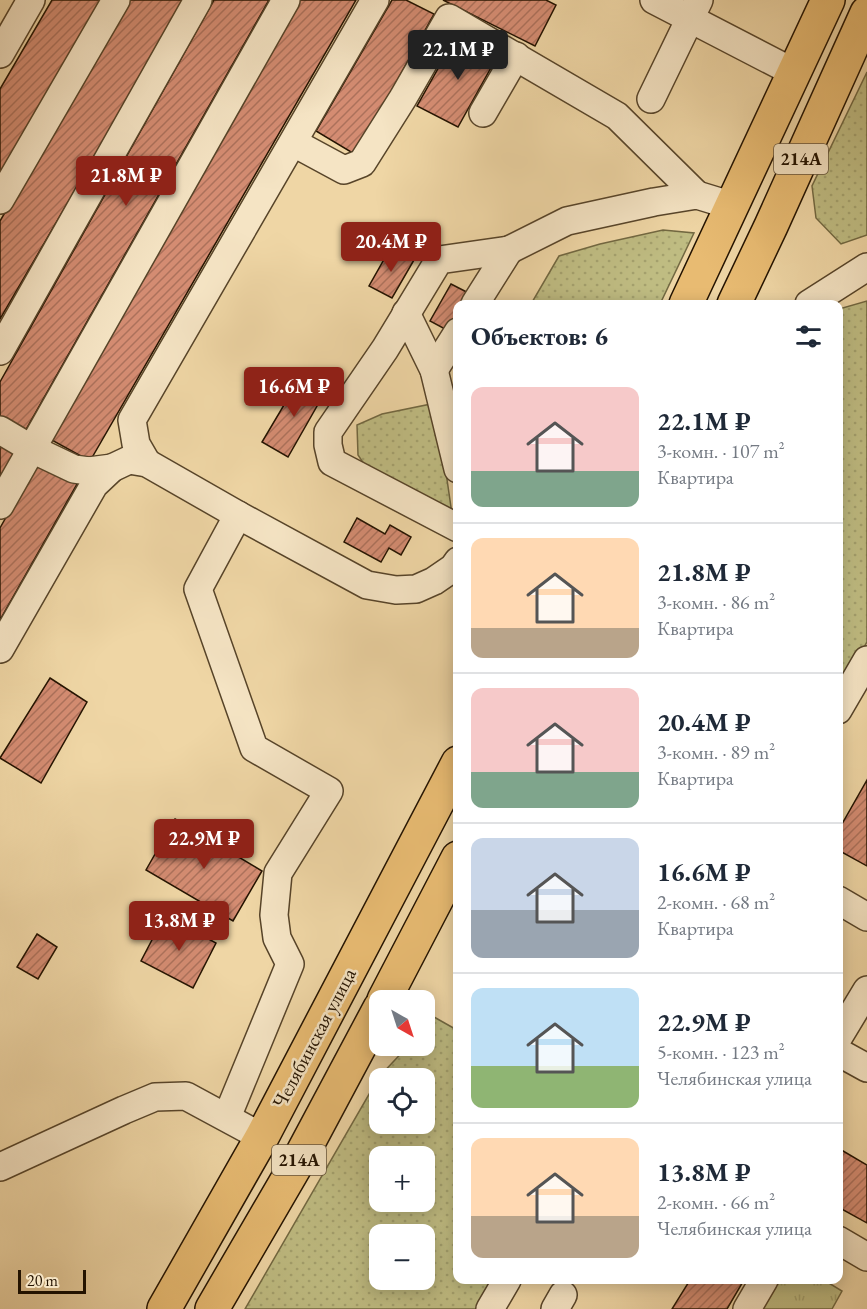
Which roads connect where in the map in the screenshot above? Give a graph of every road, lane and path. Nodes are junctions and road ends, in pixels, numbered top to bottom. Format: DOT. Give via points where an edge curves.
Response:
graph roads {
  1 [pos="31,0"];
  2 [pos="116,0"];
  3 [pos="198,0"];
  4 [pos="286,0"];
  5 [pos="375,0"];
  6 [pos="654,0"];
  7 [pos="821,5"];
  8 [pos="694,10"];
  9 [pos="867,13"];
  10 [pos="0,54"];
  11 [pos="516,56"];
  12 [pos="795,73"];
  13 [pos="651,99"];
  14 [pos="483,113"];
  15 [pos="294,143"];
  16 [pos="697,195"];
  17 [pos="0,200"];
  18 [pos="733,206"];
  19 [pos="771,226"];
  20 [pos="508,250"];
  21 [pos="866,269"];
  22 [pos="477,300"];
  23 [pos="688,300"];
  24 [pos="736,300"];
  25 [pos="816,300"];
  26 [pos="406,313"];
  27 [pos="453,340"];
  28 [pos="0,351"];
  29 [pos="434,370"];
  30 [pos="0,430"];
  31 [pos="453,448"];
  32 [pos="32,450"];
  33 [pos="147,463"];
  34 [pos="112,468"];
  35 [pos="0,506"];
  36 [pos="238,515"];
  37 [pos="453,525"];
  38 [pos="453,568"];
  39 [pos="0,649"];
  40 [pos="867,660"];
  41 [pos="843,701"];
  42 [pos="453,773"];
  43 [pos="453,868"];
  44 [pos="357,957"];
  45 [pos="390,989"];
  46 [pos="867,990"];
  47 [pos="369,1029"];
  48 [pos="843,1030"];
  49 [pos="843,1055"];
  50 [pos="867,1068"];
  51 [pos="226,1117"];
  52 [pos="262,1137"];
  53 [pos="300,1158"];
  54 [pos="0,1167"];
  55 [pos="843,1243"];
  56 [pos="867,1257"];
  57 [pos="505,1284"];
  58 [pos="762,1284"];
  59 [pos="164,1309"];
  60 [pos="213,1309"];
  61 [pos="490,1309"];
  62 [pos="747,1309"];
  1 -- 10 [label="street"];
  2 -- 17 [label="street"];
  3 -- 28 [label="street"];
  4 -- 32 [label="street"];
  5 -- 15 [label="street"];
  6 -- 8 [label="street"];
  7 -- 12 [label="main road"];
  8 -- 12 [label="street"];
  8 -- 13 [label="street"];
  9 -- 19 [label="main road, 214А"];
  11 -- 14 [label="street"];
  11 -- 15 [label="street" via="449,18 362,163 344,170"];
  11 -- 16 [label="street" via="618,116"];
  12 -- 18 [label="main road"];
  15 -- 33 [label="street" via="132,420 136,444"];
  16 -- 18 [label="street"];
  16 -- 20 [label="street" via="567,221"];
  18 -- 19 [label="main road"];
  18 -- 23 [label="main road"];
  19 -- 24 [label="main road, 214А"];
  20 -- 22 [label="street"];
  20 -- 26 [label="street" via="439,260"];
  21 -- 25 [label="street"];
  26 -- 29 [label="street"];
  26 -- 37 [label="street" via="328,432 328,446 332,462"];
  27 -- 29 [label="street"];
  29 -- 31 [label="street"];
  30 -- 32 [label="street"];
  32 -- 34 [label="street" via="74,469"];
  32 -- 35 [label="street"];
  33 -- 34 [label="street" via="129,460"];
  33 -- 36 [label="street"];
  34 -- 39 [label="street" via="94,485"];
  36 -- 38 [label="street" via="367,585 416,589"];
  36 -- 51 [label="street" via="198,590 254,748 329,791 278,873 274,915 277,938 290,964"];
  40 -- 41 [label="street"];
  42 -- 44 [label="main road, Челябинская улица"];
  43 -- 45 [label="main road"];
  44 -- 45 [label="main road"];
  44 -- 52 [label="main road, Челябинская улица"];
  46 -- 48 [label="street"];
  47 -- 53 [label="main road, 214А"];
  49 -- 50 [label="street"];
  51 -- 52 [label="street"];
  51 -- 54 [label="street" via="186,1096 155,1097"];
  52 -- 53 [label="main road"];
  52 -- 59 [label="main road, Челябинская улица"];
  53 -- 60 [label="main road, 214А"];
  55 -- 56 [label="street"];
  57 -- 61 [label="street"];
  58 -- 62 [label="street"];
}
